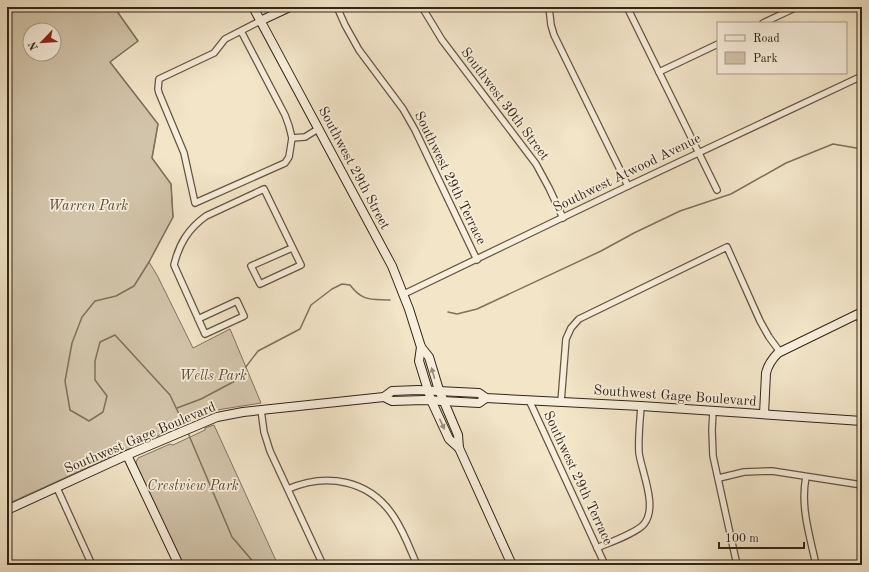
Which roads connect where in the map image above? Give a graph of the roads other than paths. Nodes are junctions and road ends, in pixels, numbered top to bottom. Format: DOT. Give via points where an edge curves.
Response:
graph roads {
  1 [pos="253,7"];
  2 [pos="290,7"];
  3 [pos="337,7"];
  4 [pos="422,7"];
  5 [pos="549,7"];
  6 [pos="627,7"];
  7 [pos="797,7"];
  8 [pos="260,21"];
  9 [pos="765,22"];
  10 [pos="241,31"];
  11 [pos="717,44"];
  12 [pos="659,72"];
  13 [pos="862,76"];
  14 [pos="318,129"];
  15 [pos="292,138"];
  16 [pos="698,153"];
  17 [pos="628,186"];
  18 [pos="717,190"];
  19 [pos="562,218"];
  20 [pos="292,248"];
  21 [pos="477,260"];
  22 [pos="404,294"];
  23 [pos="860,313"];
  24 [pos="198,319"];
  25 [pos="862,322"];
  26 [pos="421,347"];
  27 [pos="780,352"];
  28 [pos="428,390"];
  29 [pos="439,390"];
  30 [pos="384,397"];
  31 [pos="486,398"];
  32 [pos="431,400"];
  33 [pos="529,400"];
  34 [pos="443,401"];
  35 [pos="561,402"];
  36 [pos="641,406"];
  37 [pos="261,410"];
  38 [pos="713,411"];
  39 [pos="764,414"];
  40 [pos="862,421"];
  41 [pos="459,448"];
  42 [pos="128,455"];
  43 [pos="806,477"];
  44 [pos="719,478"];
  45 [pos="862,485"];
  46 [pos="57,488"];
  47 [pos="288,489"];
  48 [pos="7,510"];
  49 [pos="597,548"];
  50 [pos="7,562"];
  51 [pos="9,565"];
  52 [pos="92,565"];
  53 [pos="179,565"];
  54 [pos="323,565"];
  55 [pos="417,565"];
  56 [pos="512,565"];
  57 [pos="605,565"];
  58 [pos="737,565"];
  59 [pos="816,565"];
  1 -- 8 [label="main road, Southwest 29th Street"];
  2 -- 8 [label="main road"];
  3 -- 21 [label="street, Southwest 29th Terrace" via="359,50 416,130"];
  4 -- 19 [label="street, Southwest 30th Street" via="442,40 536,164"];
  5 -- 17 [label="street" via="554,35"];
  6 -- 12 [label="street"];
  7 -- 9 [label="street"];
  8 -- 10 [label="street"];
  8 -- 14 [label="main road, Southwest 29th Street"];
  10 -- 15 [label="street" via="285,115"];
  10 -- 15 [label="street" via="225,39 214,53 159,79 159,93 184,153 194,203 285,163 289,157"];
  11 -- 12 [label="street"];
  12 -- 16 [label="street"];
  13 -- 16 [label="street, Southwest Atwood Avenue"];
  14 -- 15 [label="street" via="305,136"];
  14 -- 22 [label="main road, Southwest 29th Street" via="392,266"];
  16 -- 17 [label="street, Southwest Atwood Avenue"];
  16 -- 18 [label="street"];
  17 -- 19 [label="street, Southwest Atwood Avenue"];
  19 -- 21 [label="street, Southwest Atwood Avenue"];
  20 -- 20 [label="street" via="301,265 260,284 251,266"];
  20 -- 24 [label="street" via="264,189 198,222 182,241 174,265"];
  21 -- 22 [label="street, Southwest Atwood Avenue"];
  22 -- 26 [label="main road, Southwest 29th Street"];
  23 -- 25 [label="street"];
  23 -- 27 [label="main road"];
  24 -- 24 [label="street" via="237,301 244,316 205,334"];
  26 -- 28 [label="main road, Southwest 29th Street" via="419,361"];
  29 -- 26 [label="main road, Southwest 29th Street, one-way" via="429,358"];
  27 -- 35 [label="street" via="760,321 727,247 579,319 566,339"];
  27 -- 39 [label="main road" via="774,356 766,373"];
  28 -- 29 [label="main road, Southwest Gage Boulevard"];
  28 -- 30 [label="main road, Southwest Gage Boulevard" via="392,391"];
  28 -- 32 [label="main road, Southwest 29th Street"];
  29 -- 31 [label="main road, Southwest Gage Boulevard" via="479,393"];
  29 -- 34 [label="main road, Southwest 29th Street"];
  30 -- 32 [label="main road, Southwest Gage Boulevard" via="392,402"];
  30 -- 37 [label="main road, Southwest Gage Boulevard"];
  31 -- 33 [label="main road, Southwest Gage Boulevard"];
  31 -- 34 [label="main road, Southwest Gage Boulevard" via="479,403"];
  32 -- 34 [label="main road, Southwest Gage Boulevard"];
  32 -- 41 [label="main road, Southwest 29th Street, one-way" via="449,439"];
  33 -- 35 [label="main road, Southwest Gage Boulevard"];
  33 -- 49 [label="street, Southwest 29th Terrace"];
  34 -- 41 [label="main road, Southwest 29th Street" via="458,435"];
  35 -- 36 [label="main road, Southwest Gage Boulevard"];
  36 -- 38 [label="main road, Southwest Gage Boulevard"];
  36 -- 49 [label="street" via="640,454 649,500 649,515 640,528"];
  37 -- 42 [label="main road, Southwest Gage Boulevard" via="225,415 200,423"];
  37 -- 47 [label="street" via="270,451"];
  38 -- 39 [label="main road, Southwest Gage Boulevard"];
  38 -- 44 [label="street" via="712,449"];
  39 -- 40 [label="main road, Southwest Gage Boulevard"];
  41 -- 56 [label="main road, Southwest 29th Street"];
  42 -- 46 [label="main road, Southwest Gage Boulevard"];
  42 -- 53 [label="main road"];
  43 -- 44 [label="street" via="758,471"];
  43 -- 45 [label="street"];
  43 -- 59 [label="street" via="804,506"];
  44 -- 58 [label="street"];
  46 -- 48 [label="main road, Southwest Gage Boulevard"];
  46 -- 52 [label="street"];
  47 -- 54 [label="street"];
  47 -- 55 [label="street" via="304,483 331,480 370,493 380,500 394,517"];
  49 -- 57 [label="street, Southwest 29th Terrace"];
  50 -- 51 [label="street"];
}
